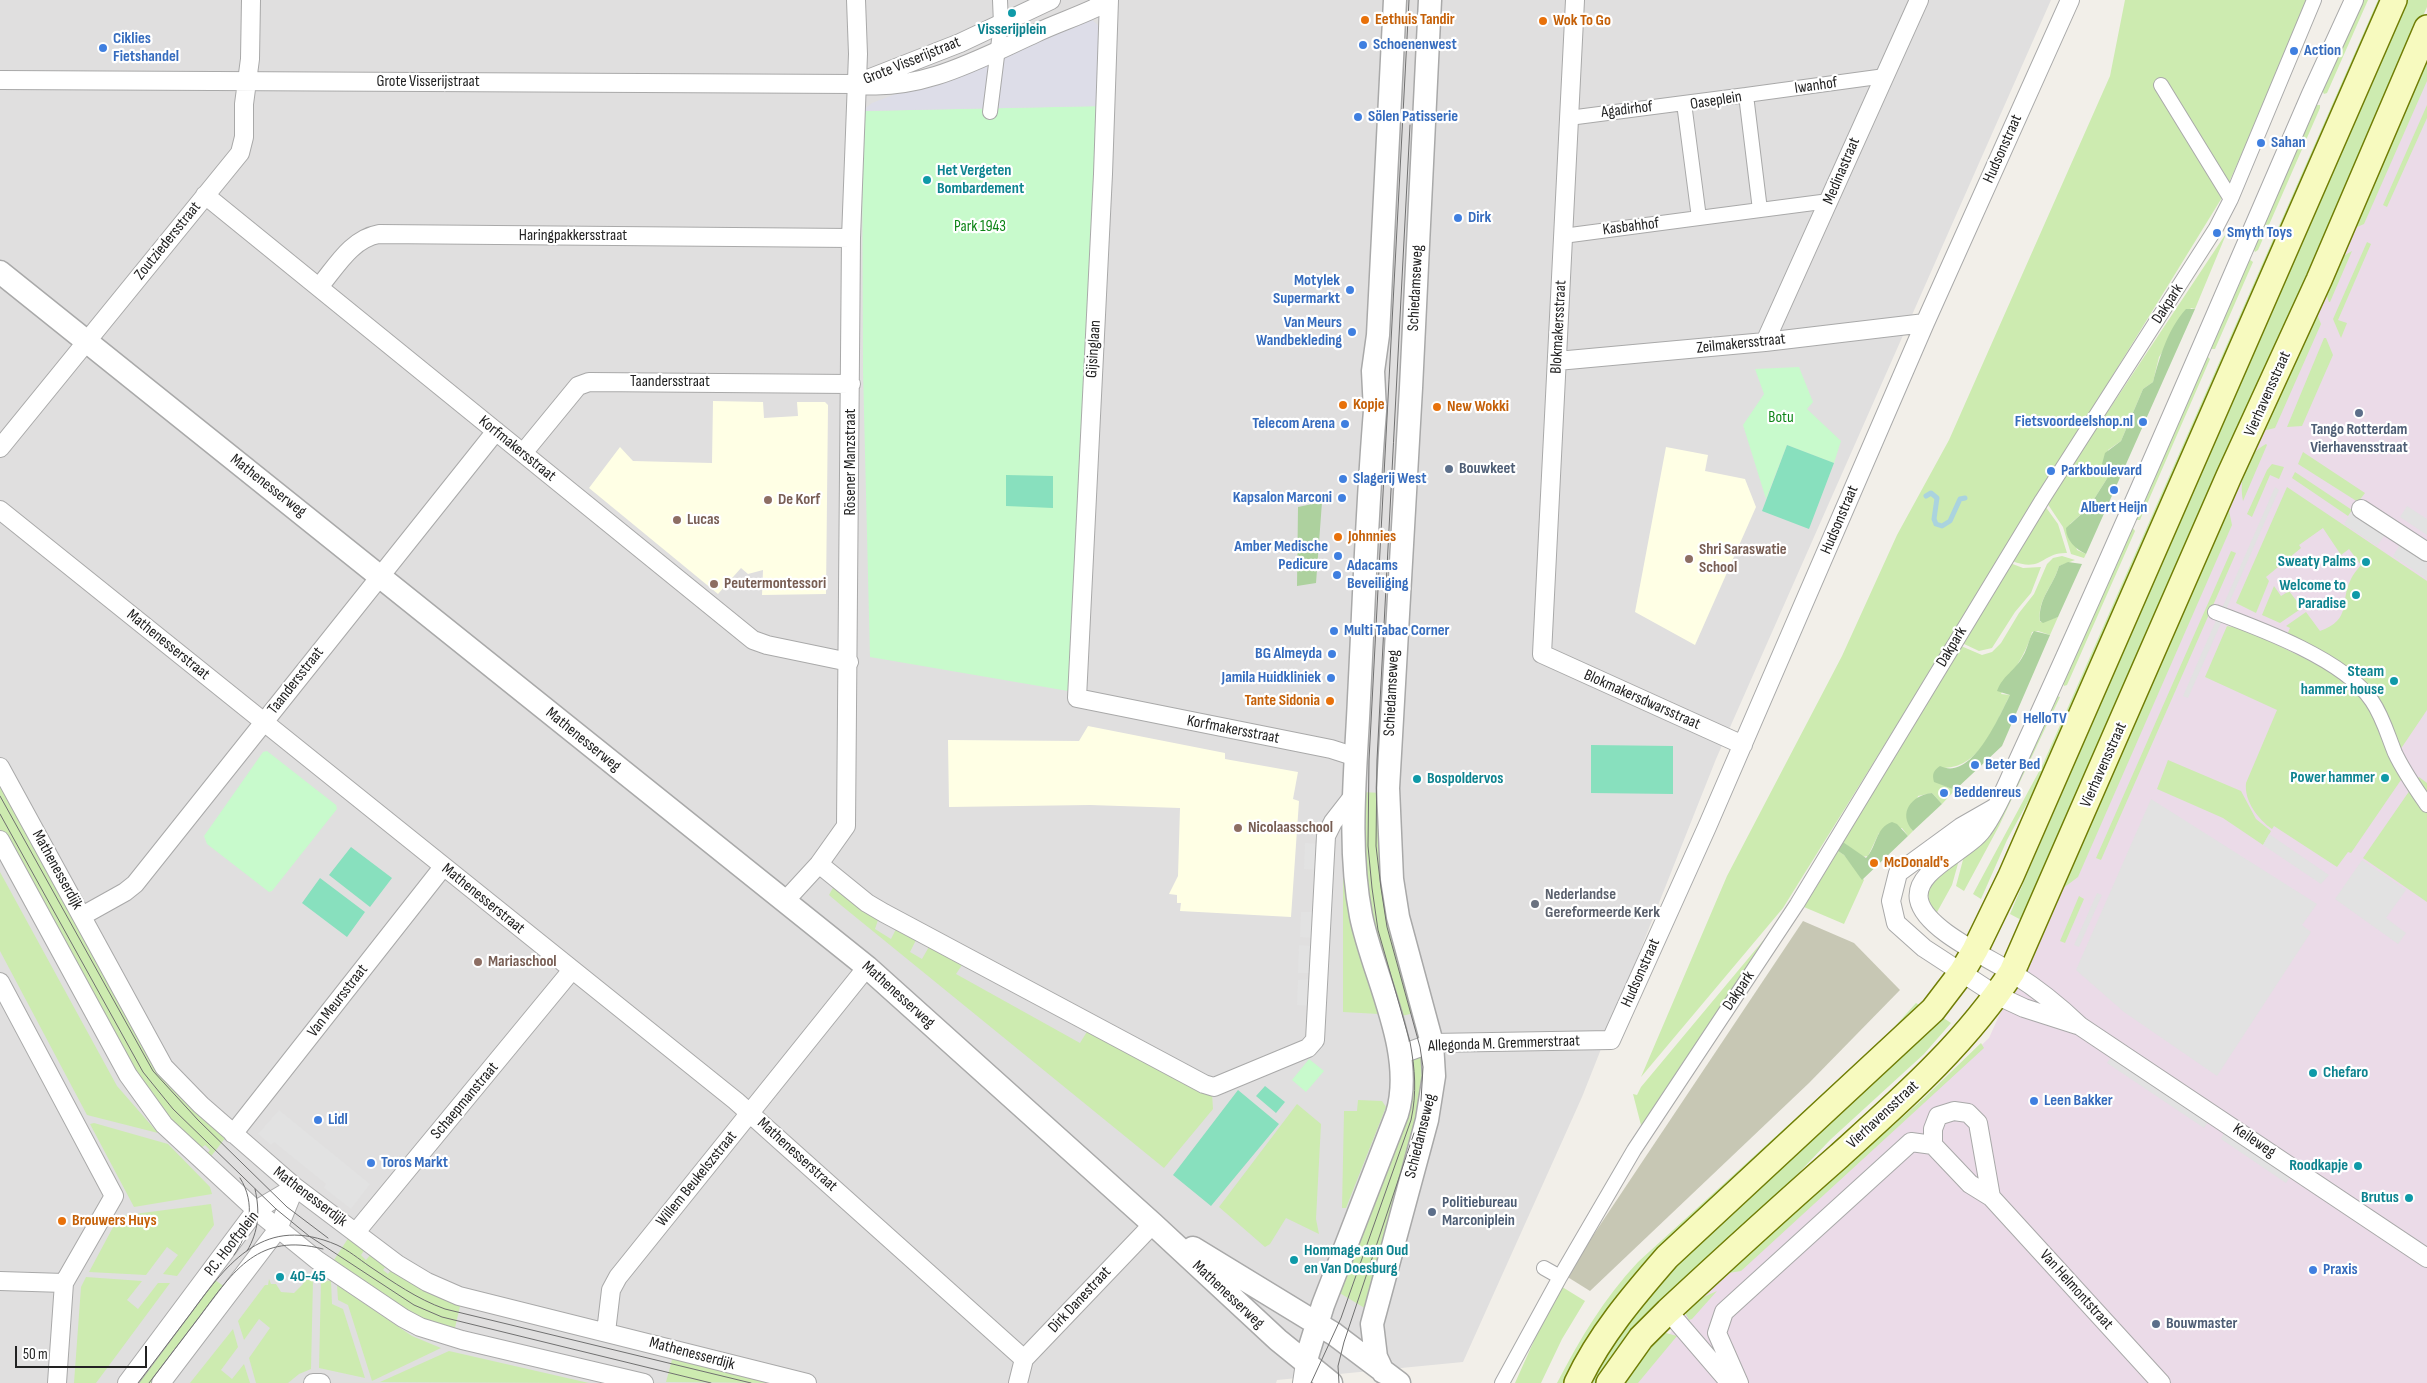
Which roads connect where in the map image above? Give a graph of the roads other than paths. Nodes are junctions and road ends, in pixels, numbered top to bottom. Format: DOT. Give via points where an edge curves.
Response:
graph roads {
  1 [pos="251,0"];
  2 [pos="856,0"];
  3 [pos="1000,0"];
  4 [pos="1051,0"];
  5 [pos="1103,0"];
  6 [pos="1109,0"];
  7 [pos="1395,0"];
  8 [pos="1430,0"];
  9 [pos="1575,0"];
  10 [pos="1919,0"];
  11 [pos="2070,0"];
  12 [pos="2314,0"];
  13 [pos="2354,0"];
  14 [pos="2394,0"];
  15 [pos="1001,24"];
  16 [pos="2427,28"];
  17 [pos="999,51"];
  18 [pos="1885,76"];
  19 [pos="0,80"];
  20 [pos="247,82"];
  21 [pos="855,84"];
  22 [pos="2161,85"];
  23 [pos="1746,95"];
  24 [pos="1684,103"];
  25 [pos="990,112"];
  26 [pos="1569,118"];
  27 [pos="205,195"];
  28 [pos="2231,199"];
  29 [pos="1829,201"];
  30 [pos="1760,210"];
  31 [pos="1700,218"];
  32 [pos="1564,236"];
  33 [pos="851,238"];
  34 [pos="0,272"];
  35 [pos="319,287"];
  36 [pos="1925,323"];
  37 [pos="86,342"];
  38 [pos="1765,342"];
  39 [pos="1557,361"];
  40 [pos="851,384"];
  41 [pos="496,431"];
  42 [pos="0,448"];
  43 [pos="522,454"];
  44 [pos="2361,509"];
  45 [pos="0,510"];
  46 [pos="2427,552"];
  47 [pos="380,576"];
  48 [pos="2215,612"];
  49 [pos="1542,654"];
  50 [pos="849,662"];
  51 [pos="1077,698"];
  52 [pos="264,722"];
  53 [pos="1743,745"];
  54 [pos="1356,757"];
  55 [pos="1389,761"];
  56 [pos="0,767"];
  57 [pos="1354,795"];
  58 [pos="2427,805"];
  59 [pos="1996,807"];
  60 [pos="0,840"];
  61 [pos="819,864"];
  62 [pos="443,867"];
  63 [pos="785,901"];
  64 [pos="82,916"];
  65 [pos="1975,950"];
  66 [pos="867,967"];
  67 [pos="572,970"];
  68 [pos="1962,972"];
  69 [pos="2012,972"];
  70 [pos="0,982"];
  71 [pos="1996,996"];
  72 [pos="2080,1026"];
  73 [pos="1611,1040"];
  74 [pos="1432,1043"];
  75 [pos="1400,1055"];
  76 [pos="750,1113"];
  77 [pos="233,1134"];
  78 [pos="1933,1145"];
  79 [pos="294,1187"];
  80 [pos="1991,1197"];
  81 [pos="256,1210"];
  82 [pos="1153,1224"];
  83 [pos="278,1229"];
  84 [pos="356,1232"];
  85 [pos="2427,1258"];
  86 [pos="1544,1268"];
  87 [pos="1560,1277"];
  88 [pos="0,1281"];
  89 [pos="64,1283"];
  90 [pos="1668,1311"];
  91 [pos="1317,1323"];
  92 [pos="606,1332"];
  93 [pos="1024,1359"];
  94 [pos="1304,1373"];
  95 [pos="1391,1377"];
  96 [pos="56,1383"];
  97 [pos="127,1383"];
  98 [pos="161,1383"];
  99 [pos="313,1383"];
  100 [pos="321,1383"];
  101 [pos="644,1383"];
  102 [pos="807,1383"];
  103 [pos="1018,1383"];
  104 [pos="1331,1383"];
  105 [pos="1502,1383"];
  106 [pos="1577,1383"];
  107 [pos="1609,1383"];
  108 [pos="1730,1383"];
  109 [pos="1739,1383"];
  110 [pos="2161,1383"];
  1 -- 20 [label="street, Zoutziedersstraat"];
  2 -- 21 [label="street, Rösener Manzstraat" via="858,54"];
  3 -- 15 [label="street"];
  4 -- 15 [label="street, Grote Visserijstraat"];
  5 -- 17 [label="street, Grote Visserijstraat" via="1095,8"];
  6 -- 51 [label="street, Gijsinglaan" via="1104,164"];
  7 -- 54 [label="street, Schiedamseweg" via="1378,335 1373,371 1375,411"];
  8 -- 55 [label="street, Schiedamseweg"];
  9 -- 26 [label="street, Blokmakersstraat"];
  10 -- 18 [label="street, Medinastraat"];
  11 -- 36 [label="street, Hudsonstraat"];
  12 -- 28 [label="street, Dakpark"];
  13 -- 59 [label="street" via="2053,685"];
  14 -- 65 [label="main road"];
  15 -- 17 [label="street"];
  15 -- 21 [label="street, Grote Visserijstraat"];
  16 -- 69 [label="main road, Vierhavensstraat"];
  17 -- 21 [label="street, Grote Visserijstraat" via="926,79 879,88"];
  17 -- 25 [label="street"];
  18 -- 23 [label="street, Iwanhof"];
  18 -- 29 [label="street, Medinastraat"];
  19 -- 20 [label="street, Grote Visserijstraat"];
  20 -- 21 [label="street, Grote Visserijstraat"];
  20 -- 27 [label="street, Zoutziedersstraat" via="240,153"];
  21 -- 33 [label="street, Rösener Manzstraat"];
  22 -- 28 [label="street"];
  23 -- 24 [label="street, Oaseplein"];
  23 -- 30 [label="street, Oaseplein"];
  24 -- 26 [label="street, Agadirhof"];
  24 -- 31 [label="street, Oaseplein"];
  26 -- 32 [label="street, Blokmakersstraat"];
  27 -- 35 [label="street, Korfmakersstraat"];
  27 -- 37 [label="street, Zoutziedersstraat"];
  28 -- 87 [label="street, Dakpark" via="2216,228 2042,500 1797,904 1634,1150"];
  29 -- 30 [label="street"];
  29 -- 38 [label="street, Medinastraat"];
  30 -- 31 [label="street"];
  31 -- 32 [label="street, Kasbahhof"];
  32 -- 39 [label="street, Blokmakersstraat"];
  33 -- 35 [label="street, Haringpakkersstraat" via="379,234 355,244"];
  33 -- 40 [label="street, Rösener Manzstraat"];
  34 -- 37 [label="street, Mathenesserweg"];
  35 -- 41 [label="street, Korfmakersstraat"];
  36 -- 38 [label="street, Zeilmakersstraat"];
  36 -- 53 [label="street, Hudsonstraat"];
  37 -- 42 [label="street, Zoutziedersstraat"];
  37 -- 47 [label="street, Mathenesserweg"];
  38 -- 39 [label="street, Zeilmakersstraat"];
  39 -- 49 [label="street, Blokmakersstraat"];
  40 -- 43 [label="street, Taandersstraat" via="589,382 578,386"];
  40 -- 50 [label="street, Rösener Manzstraat"];
  41 -- 43 [label="street, Korfmakersstraat"];
  41 -- 47 [label="street, Taandersstraat"];
  43 -- 50 [label="street, Korfmakersstraat" via="753,640"];
  44 -- 46 [label="street"];
  45 -- 52 [label="street, Mathenesserstraat"];
  47 -- 52 [label="street, Taandersstraat"];
  47 -- 63 [label="street, Mathenesserweg"];
  48 -- 58 [label="street" via="2312,654 2366,692 2378,711 2396,755"];
  49 -- 53 [label="street, Blokmakersdwarsstraat"];
  50 -- 61 [label="street, Rösener Manzstraat" via="846,826"];
  51 -- 54 [label="street, Korfmakersstraat" via="1331,749"];
  52 -- 62 [label="street, Mathenesserstraat"];
  52 -- 64 [label="street, Taandersstraat" via="135,884"];
  53 -- 73 [label="street, Hudsonstraat"];
  54 -- 55 [label="street, Korfmakersstraat"];
  54 -- 57 [label="street, Schiedamseweg"];
  55 -- 74 [label="street, Schiedamseweg" via="1392,879 1398,917"];
  56 -- 64 [label="street, Mathenesserdijk"];
  57 -- 61 [label="street" via="1326,836 1317,1036 1308,1048 1214,1087 884,913"];
  57 -- 75 [label="street, Schiedamseweg" via="1354,853 1360,912"];
  59 -- 65 [label="street" via="1981,832 1960,852 1924,877 1919,889 1920,905 1925,914"];
  59 -- 68 [label="street" via="1906,866 1898,873 1892,893 1893,917 1900,929"];
  60 -- 81 [label="street" via="144,1100 164,1125"];
  61 -- 63 [label="street, Rösener Manzstraat"];
  62 -- 67 [label="street, Mathenesserstraat"];
  62 -- 77 [label="street, Van Meursstraat"];
  63 -- 66 [label="street, Mathenesserweg"];
  64 -- 77 [label="street, Mathenesserdijk" via="164,1067"];
  65 -- 68 [label="main road"];
  65 -- 69 [label="street, Keileweg"];
  66 -- 76 [label="street, Willem Beukelszstraat"];
  66 -- 82 [label="street, Mathenesserweg"];
  67 -- 76 [label="street, Mathenesserstraat"];
  67 -- 84 [label="street, Schaepmanstraat"];
  68 -- 71 [label="street, Keileweg"];
  68 -- 106 [label="main road" via="1932,1010 1667,1257 1606,1332"];
  69 -- 71 [label="main road, Vierhavensstraat"];
  69 -- 72 [label="street, Keileweg" via="2054,1001"];
  70 -- 89 [label="street" via="114,1196"];
  71 -- 72 [label="street, Keileweg"];
  71 -- 90 [label="main road, Vierhavensstraat" via="1960,1042"];
  72 -- 85 [label="street, Keileweg"];
  73 -- 74 [label="street, Allegonda M. Gremmerstraat"];
  74 -- 75 [label="street, Allegonda M. Gremmerstraat"];
  74 -- 95 [label="street, Schiedamseweg" via="1432,1101 1372,1324 1376,1357"];
  75 -- 91 [label="street, Schiedamseweg" via="1399,1108"];
  76 -- 92 [label="street, Willem Beukelszstraat" via="618,1277 611,1290"];
  76 -- 93 [label="street, Mathenesserstraat"];
  77 -- 79 [label="street, Mathenesserdijk"];
  78 -- 80 [label="street, Van Helmontstraat" via="1970,1184"];
  78 -- 80 [label="street" via="1933,1129 1938,1116 1954,1111 1968,1113 1978,1124"];
  78 -- 109 [label="street" via="1910,1142 1724,1312 1717,1333"];
  79 -- 81 [label="street, P.C. Hooftplein"];
  79 -- 83 [label="street, P.C. Hooftplein"];
  79 -- 84 [label="street, Mathenesserdijk"];
  80 -- 110 [label="street, Van Helmontstraat"];
  81 -- 83 [label="street"];
  81 -- 97 [label="street, P.C. Hooftplein"];
  82 -- 91 [label="street, Mathenesserweg"];
  82 -- 93 [label="street, Dirk Danestraat"];
  82 -- 94 [label="street, Mathenesserweg"];
  83 -- 98 [label="street, P.C. Hooftplein"];
  83 -- 101 [label="street" via="317,1260 420,1326 462,1340"];
  84 -- 92 [label="street, Mathenesserdijk" via="396,1264 439,1288 486,1304"];
  86 -- 87 [label="street"];
  87 -- 105 [label="street, Dakpark"];
  88 -- 89 [label="street"];
  89 -- 96 [label="street"];
  90 -- 107 [label="main road, Vierhavensstraat" via="1641,1338"];
  90 -- 108 [label="street"];
  91 -- 94 [label="street, Schiedamseweg"];
  91 -- 95 [label="street, Mathenesserweg"];
  92 -- 102 [label="street, Mathenesserdijk"];
  93 -- 103 [label="street, Dirk Danestraat"];
  94 -- 104 [label="street, Mathenesserweg"];
  99 -- 100 [label="street"];
}
